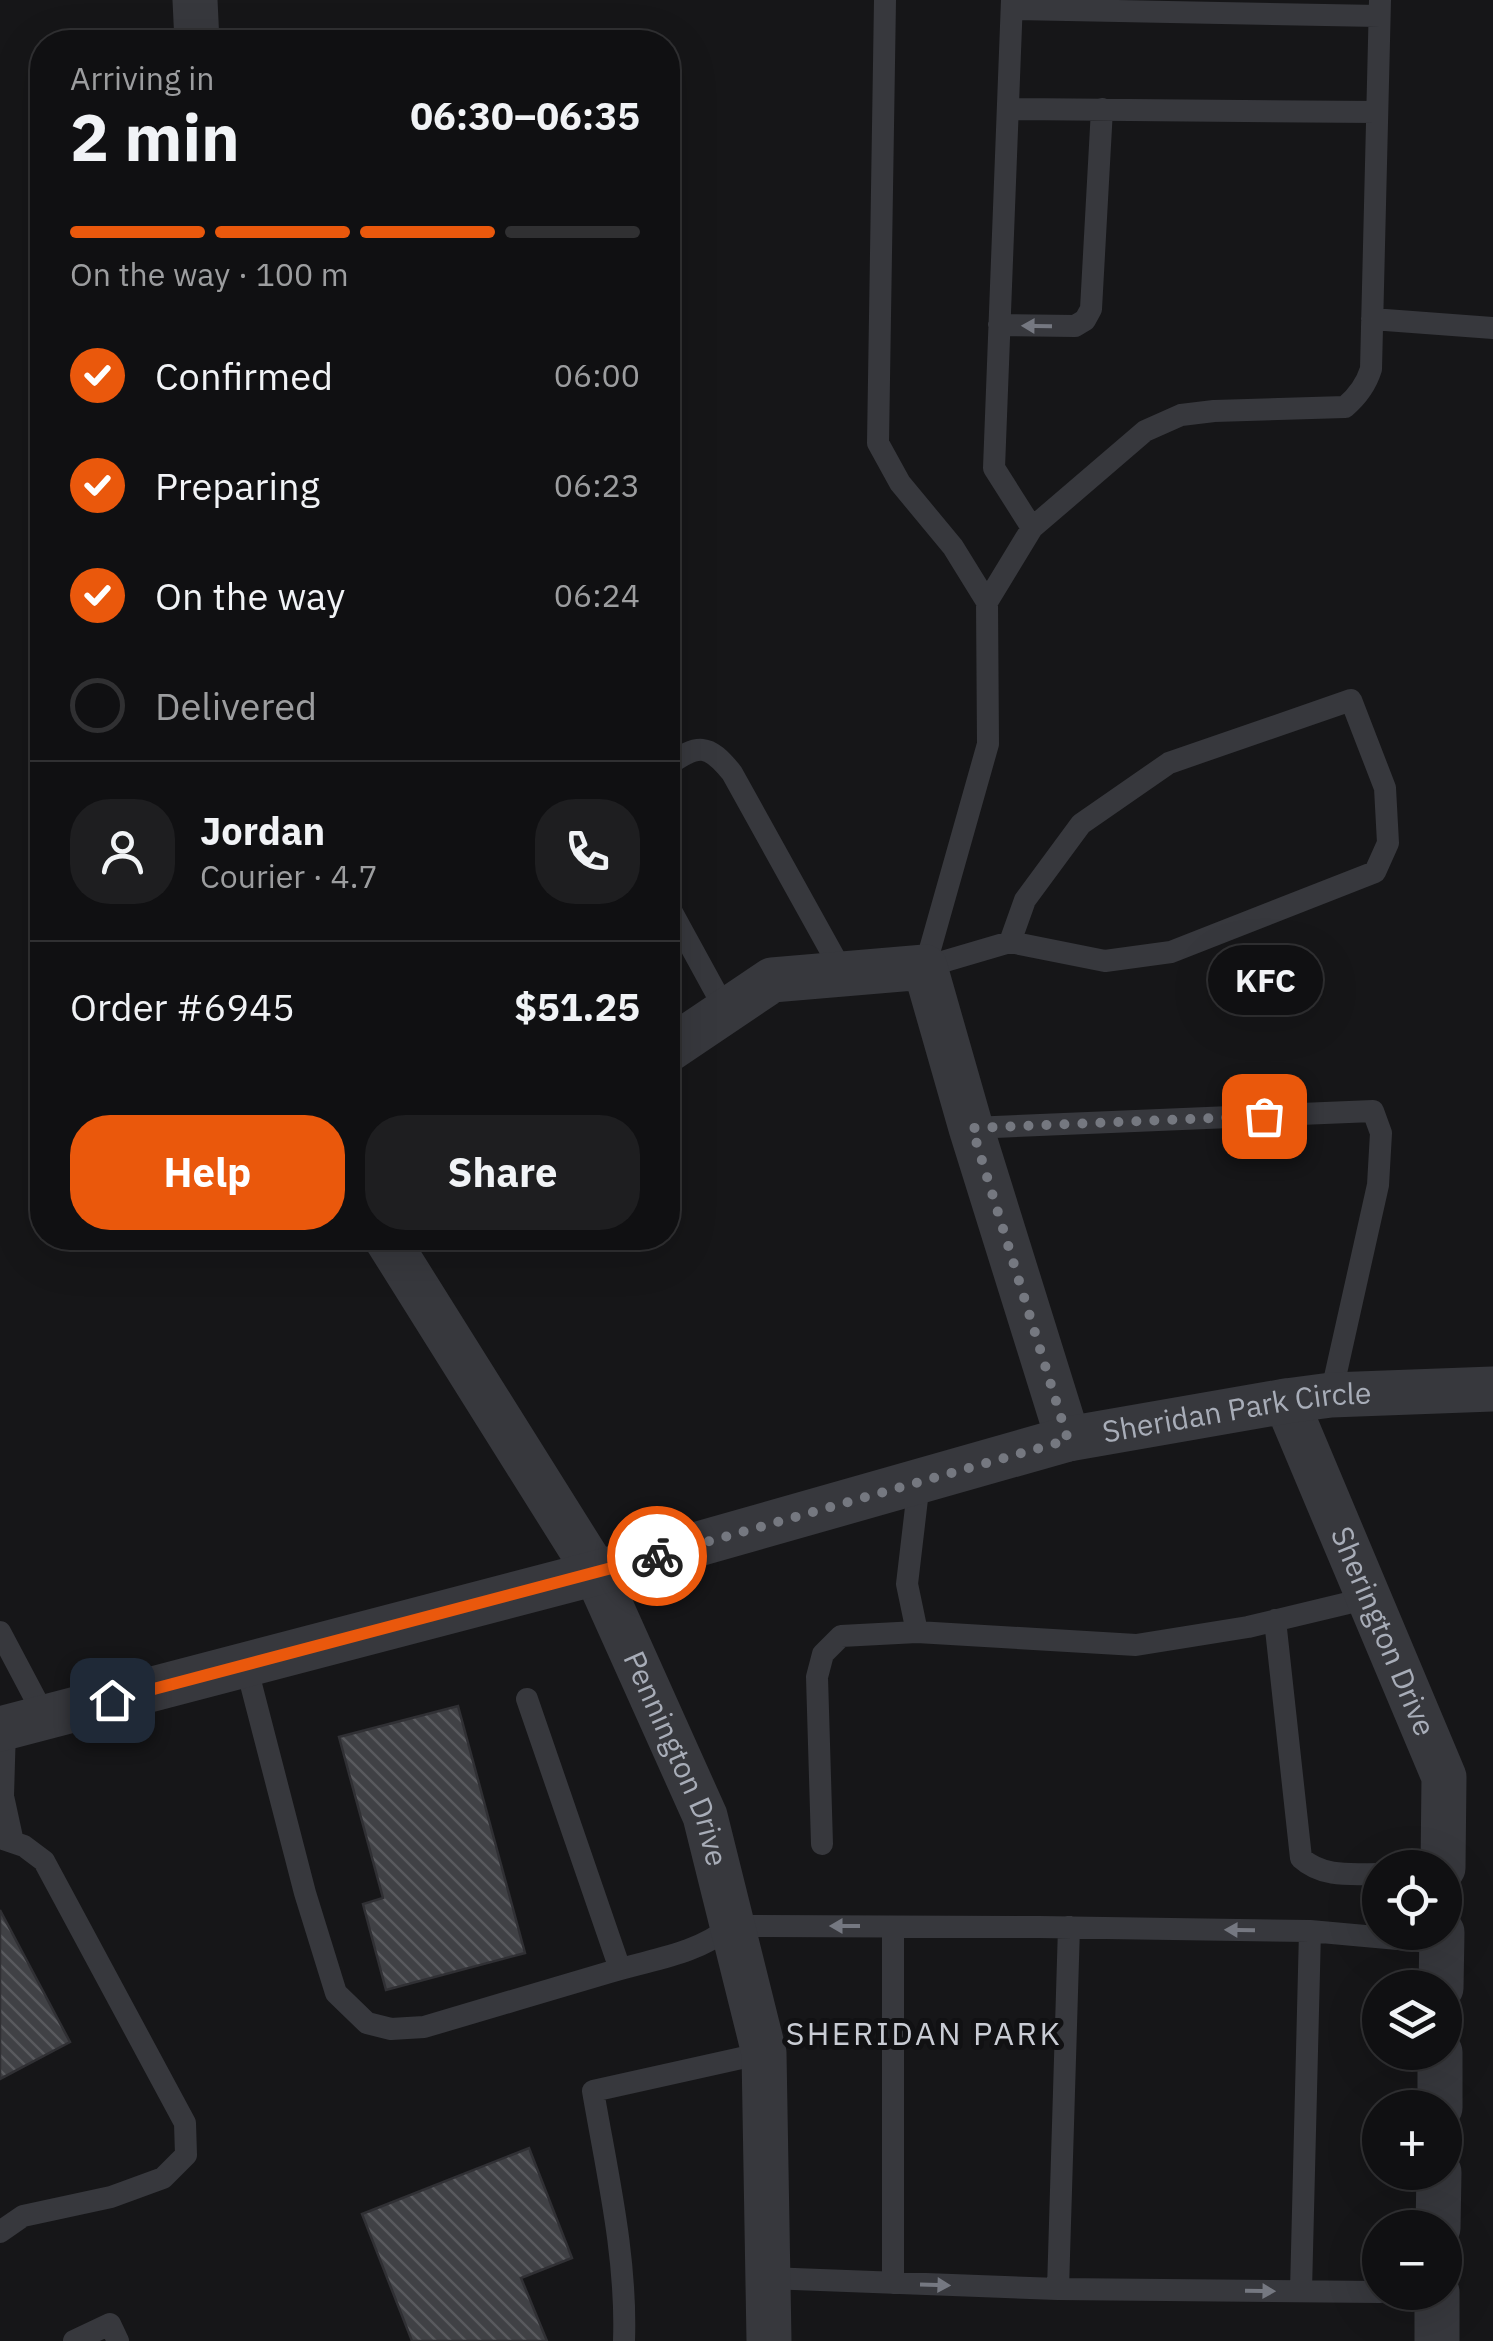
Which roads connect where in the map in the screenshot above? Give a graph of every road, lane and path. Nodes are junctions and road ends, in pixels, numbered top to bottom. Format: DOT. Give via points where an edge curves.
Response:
graph roads {
  1 [pos="195,0"];
  2 [pos="886,0"];
  3 [pos="1012,5"];
  4 [pos="1379,8"];
  5 [pos="196,30"];
  6 [pos="1008,108"];
  7 [pos="1102,109"];
  8 [pos="1377,112"];
  9 [pos="1372,320"];
  10 [pos="1000,325"];
  11 [pos="1493,328"];
  12 [pos="1032,528"];
  13 [pos="987,602"];
  14 [pos="680,757"];
  15 [pos="680,927"];
  16 [pos="1010,942"];
  17 [pos="924,967"];
  18 [pos="843,973"];
  19 [pos="726,1011"];
  20 [pos="680,1042"];
  21 [pos="972,1128"];
  22 [pos="394,1250"];
  23 [pos="1493,1389"];
  24 [pos="1331,1395"];
  25 [pos="1286,1401"];
  26 [pos="1068,1440"];
  27 [pos="919,1482"];
  28 [pos="596,1573"];
  29 [pos="1369,1598"];
  30 [pos="1275,1620"];
  31 [pos="0,1632"];
  32 [pos="918,1632"];
  33 [pos="246,1665"];
  34 [pos="527,1699"];
  35 [pos="17,1725"];
  36 [pos="7,1840"];
  37 [pos="822,1844"];
  38 [pos="1443,1850"];
  39 [pos="1362,1874"];
  40 [pos="732,1926"];
  41 [pos="893,1926"];
  42 [pos="1069,1928"];
  43 [pos="1310,1932"];
  44 [pos="1362,1934"];
  45 [pos="620,1969"];
  46 [pos="764,2053"];
  47 [pos="0,2232"];
  48 [pos="768,2278"];
  49 [pos="893,2283"];
  50 [pos="1058,2289"];
  51 [pos="1301,2291"];
  52 [pos="1362,2292"];
  53 [pos="1437,2310"];
  54 [pos="74,2341"];
  55 [pos="118,2341"];
  56 [pos="624,2341"];
  57 [pos="769,2341"];
  58 [pos="1437,2341"];
  1 -- 5 [label="street"];
  2 -- 13 [label="lane" via="878,444"];
  3 -- 4 [label="lane"];
  3 -- 6 [label="lane"];
  4 -- 8 [label="lane"];
  6 -- 7 [label="lane"];
  6 -- 10 [label="lane"];
  7 -- 8 [label="lane"];
  7 -- 10 [label="lane, one-way" via="1091,309 1075,326"];
  8 -- 9 [label="lane"];
  9 -- 11 [label="lane"];
  9 -- 12 [label="lane" via="1368,381 1345,407 1181,415 1145,431"];
  10 -- 12 [label="lane" via="994,468"];
  12 -- 13 [label="lane"];
  13 -- 17 [label="lane" via="988,744"];
  14 -- 18 [label="lane" via="706,750 732,773"];
  15 -- 19 [label="lane"];
  16 -- 16 [label="lane" via="1104,961 1170,952 1375,872 1388,842 1385,788 1351,700 1169,763 1081,824 1025,900"];
  16 -- 17 [label="lane"];
  17 -- 18 [label="street"];
  17 -- 21 [label="street"];
  18 -- 19 [label="street" via="772,980"];
  19 -- 20 [label="street"];
  21 -- 24 [label="lane" via="1373,1111 1381,1133 1378,1185"];
  21 -- 26 [label="street"];
  22 -- 28 [label="street, Pennington Drive"];
  23 -- 24 [label="street, Sheridan Park Circle"];
  24 -- 25 [label="street, Sheridan Park Circle"];
  25 -- 26 [label="street, Sheridan Park Circle"];
  25 -- 29 [label="street, Sherington Drive"];
  26 -- 27 [label="street, Sheridan Park Circle"];
  27 -- 28 [label="street, Sheridan Park Circle"];
  27 -- 32 [label="lane" via="907,1584"];
  28 -- 33 [label="street, Sheridan Park Circle"];
  28 -- 40 [label="street, Pennington Drive" via="704,1816"];
  29 -- 30 [label="lane"];
  29 -- 38 [label="street, Sherington Drive" via="1444,1778"];
  30 -- 32 [label="lane" via="1136,1645"];
  30 -- 39 [label="lane" via="1301,1858 1331,1873"];
  31 -- 35 [label="lane"];
  32 -- 37 [label="lane" via="841,1636 823,1654 817,1677"];
  33 -- 35 [label="street, Sheridan Park Circle"];
  33 -- 45 [label="lane" via="330,1976 352,2011 391,2029 424,2027"];
  34 -- 45 [label="lane"];
  35 -- 36 [label="lane" via="3,1796"];
  36 -- 47 [label="lane" via="44,1861 186,2123 186,2155 163,2178 24,2216"];
  41 -- 40 [label="lane, one-way"];
  40 -- 45 [label="lane" via="686,1952"];
  40 -- 46 [label="street, Pennington Drive"];
  41 -- 42 [label="lane"];
  41 -- 49 [label="lane"];
  43 -- 42 [label="lane, one-way"];
  42 -- 50 [label="lane"];
  43 -- 44 [label="lane"];
  43 -- 51 [label="lane"];
  46 -- 48 [label="street, Pennington Drive"];
  46 -- 56 [label="lane" via="593,2091 617,2226"];
  48 -- 49 [label="lane"];
  48 -- 57 [label="street, Pennington Drive"];
  49 -- 50 [label="lane, one-way"];
  50 -- 51 [label="lane, one-way"];
  51 -- 52 [label="lane"];
  53 -- 58 [label="street"];
  54 -- 55 [label="lane" via="110,2324"];
}
